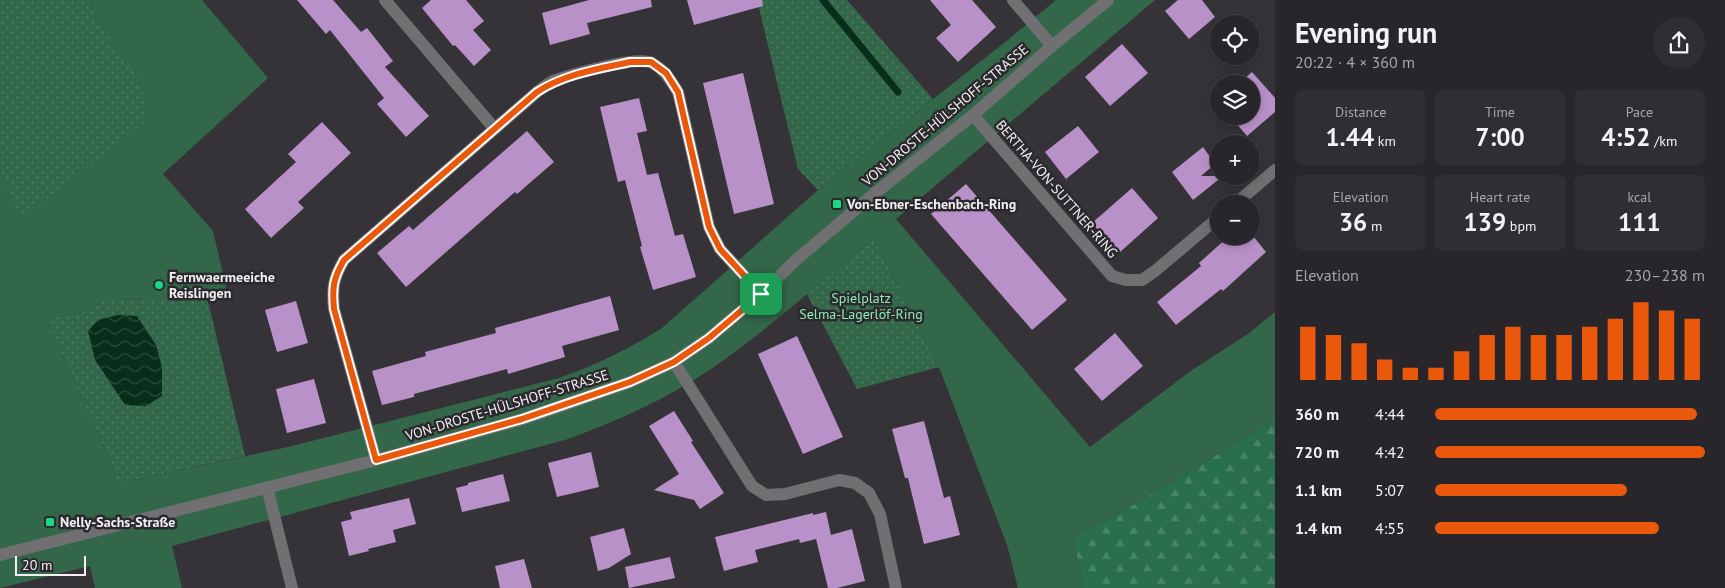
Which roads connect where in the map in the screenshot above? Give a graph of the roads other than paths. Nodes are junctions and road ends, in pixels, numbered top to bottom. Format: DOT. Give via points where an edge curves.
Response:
graph roads {
  1 [pos="385,0"];
  2 [pos="1013,0"];
  3 [pos="1108,0"];
  4 [pos="1052,46"];
  5 [pos="972,115"];
  6 [pos="494,128"];
  7 [pos="1275,170"];
  8 [pos="1246,195"];
  9 [pos="1210,225"];
  10 [pos="761,294"];
  11 [pos="674,362"];
  12 [pos="376,460"];
  13 [pos="266,487"];
  14 [pos="0,554"];
  15 [pos="292,588"];
  16 [pos="896,588"];
  1 -- 6 [label="street"];
  2 -- 4 [label="street"];
  3 -- 4 [label="street, VON-DROSTE-HÜLSHOFF-STRASSE"];
  4 -- 5 [label="street, VON-DROSTE-HÜLSHOFF-STRASSE"];
  5 -- 9 [label="street, BERTHA-VON-SUTTNER-RING" via="1112,276 1142,280"];
  5 -- 10 [label="street, VON-DROSTE-HÜLSHOFF-STRASSE" via="840,222"];
  6 -- 10 [label="street" via="551,82 630,62 651,62 666,73 678,92 709,227 716,242"];
  6 -- 12 [label="street" via="344,260 336,273 332,288 334,309"];
  7 -- 8 [label="street"];
  10 -- 11 [label="street, VON-DROSTE-HÜLSHOFF-STRASSE" via="709,338"];
  11 -- 12 [label="street, VON-DROSTE-HÜLSHOFF-STRASSE" via="630,382 522,419"];
  11 -- 16 [label="street" via="752,486 766,495 785,494 839,480 855,483 869,493 880,514"];
  12 -- 13 [label="street, VON-DROSTE-HÜLSHOFF-STRASSE"];
  13 -- 14 [label="street, VON-DROSTE-HÜLSHOFF-STRASSE"];
  13 -- 15 [label="street"];
}
